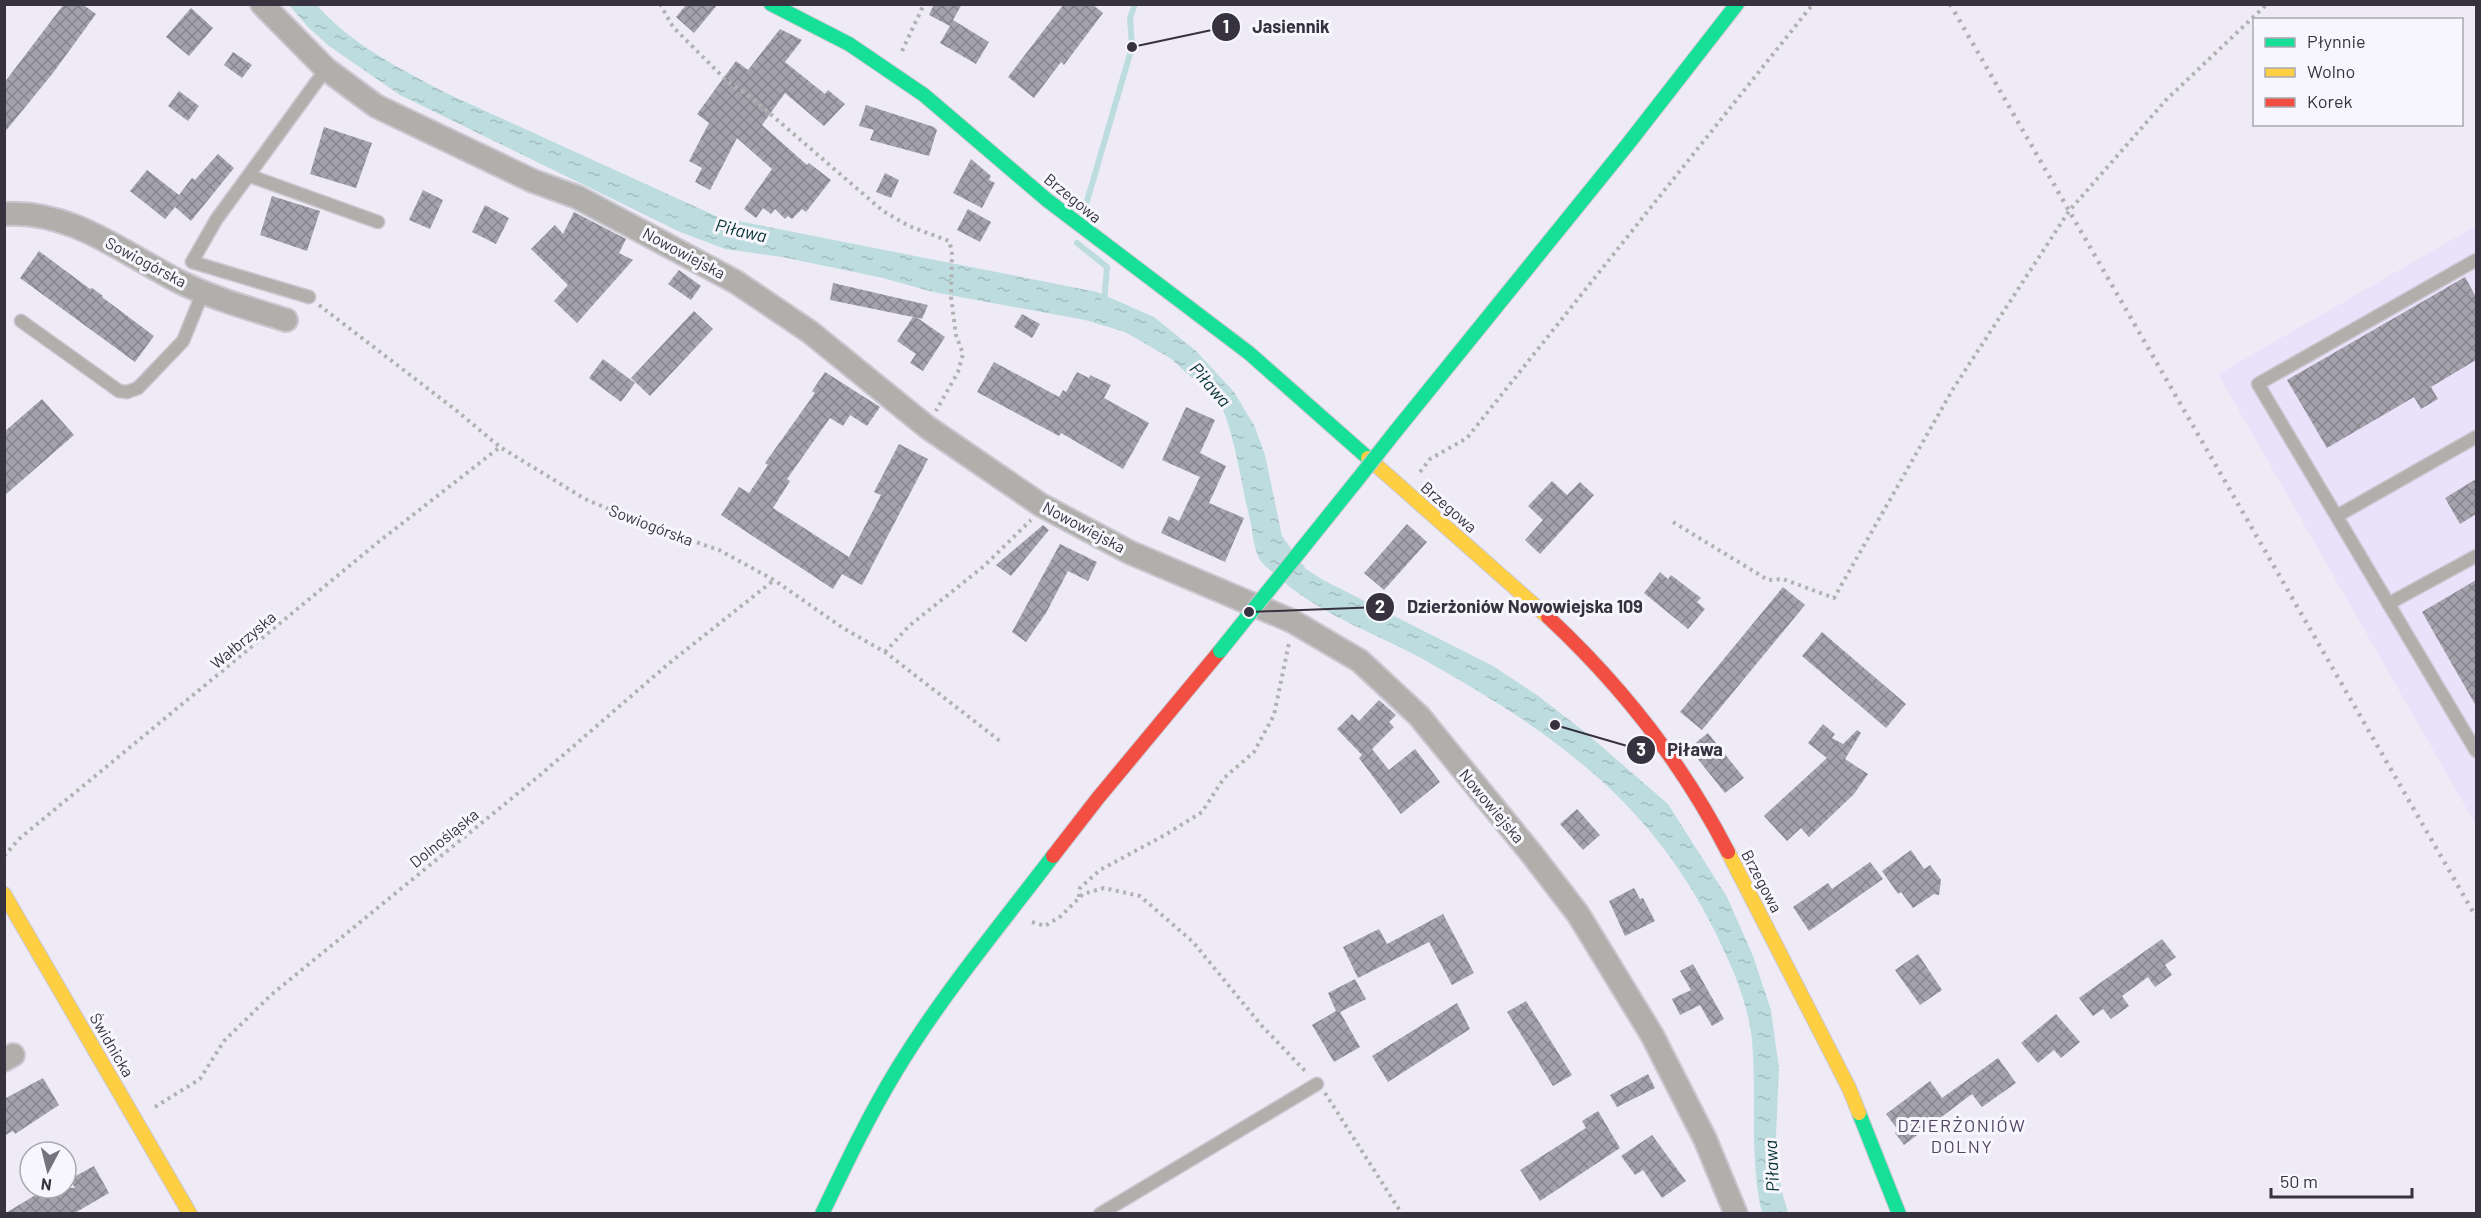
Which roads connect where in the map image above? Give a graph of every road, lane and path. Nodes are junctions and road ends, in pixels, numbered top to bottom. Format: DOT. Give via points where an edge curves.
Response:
graph roads {
  1 [pos="262,4"];
  2 [pos="660,4"];
  3 [pos="771,4"];
  4 [pos="924,4"];
  5 [pos="1737,4"];
  6 [pos="1813,4"];
  7 [pos="2267,4"];
  8 [pos="326,69"];
  9 [pos="891,73"];
  10 [pos="250,176"];
  11 [pos="4,214"];
  12 [pos="378,222"];
  13 [pos="2476,260"];
  14 [pos="192,262"];
  15 [pos="181,282"];
  16 [pos="203,292"];
  17 [pos="309,297"];
  18 [pos="286,320"];
  19 [pos="21,321"];
  20 [pos="927,427"];
  21 [pos="2476,437"];
  22 [pos="500,447"];
  23 [pos="1405,491"];
  24 [pos="1041,505"];
  25 [pos="2337,516"];
  26 [pos="1673,522"];
  27 [pos="2476,556"];
  28 [pos="774,580"];
  29 [pos="2388,603"];
  30 [pos="1292,621"];
  31 [pos="885,652"];
  32 [pos="1000,741"];
  33 [pos="2476,751"];
  34 [pos="4,856"];
  35 [pos="4,894"];
  36 [pos="1079,897"];
  37 [pos="1012,908"];
  38 [pos="1317,1084"];
  39 [pos="136,1119"];
  40 [pos="190,1214"];
  41 [pos="822,1214"];
  42 [pos="1100,1214"];
  43 [pos="1402,1214"];
  44 [pos="1736,1214"];
  45 [pos="1899,1214"];
  1 -- 8 [label="street, Nowowiejska"];
  2 -- 20 [label="path" via="673,27 728,82 753,99 883,212 949,241 951,297 963,354 958,372"];
  3 -- 9 [label="street, Brzegowa" via="849,44"];
  4 -- 9 [label="path"];
  5 -- 37 [label="street, bridge"];
  6 -- 23 [label="path" via="1467,438 1430,459"];
  7 -- 26 [label="path" via="2166,100 2069,211 1953,389 1834,598 1783,579 1768,580"];
  8 -- 10 [label="lane"];
  8 -- 20 [label="street, Nowowiejska" via="376,106 533,182 577,197 736,282 810,332"];
  9 -- 23 [label="street, Brzegowa" via="924,95 1056,207 1249,353"];
  10 -- 12 [label="lane"];
  10 -- 14 [label="lane" via="216,220"];
  11 -- 15 [label="street, Sowiogórska" via="58,220 88,231"];
  13 -- 25 [label="lane" via="2258,384"];
  14 -- 15 [label="lane"];
  14 -- 17 [label="lane"];
  15 -- 16 [label="street, Sowiogórska"];
  16 -- 18 [label="street, Sowiogórska"];
  16 -- 19 [label="lane" via="183,341 138,388 127,392 119,391"];
  17 -- 22 [label="path, Sowiogórska"];
  20 -- 24 [label="street, Nowowiejska"];
  21 -- 25 [label="lane"];
  22 -- 28 [label="path, Sowiogórska" via="585,499 719,550"];
  22 -- 34 [label="path, Wałbrzyska" via="377,543 19,839"];
  23 -- 45 [label="street, Brzegowa" via="1578,645 1621,690 1659,739 1712,821 1809,1007 1849,1088"];
  24 -- 30 [label="street, Nowowiejska" via="1129,552"];
  24 -- 31 [label="path" via="1029,524 909,626"];
  25 -- 29 [label="lane"];
  27 -- 29 [label="lane"];
  28 -- 31 [label="path, Sowiogórska"];
  28 -- 39 [label="path, Dolnośląska" via="271,995 224,1041 200,1079"];
  29 -- 33 [label="lane"];
  30 -- 36 [label="path" via="1274,715 1254,752 1224,778 1202,812 1100,870 1080,888"];
  30 -- 44 [label="street, Nowowiejska" via="1360,661 1419,716 1578,914 1652,1035 1705,1139"];
  31 -- 32 [label="path, Sowiogórska"];
  35 -- 39 [label="street, Świdnicka"];
  36 -- 37 [label="path" via="1045,926"];
  36 -- 38 [label="path" via="1104,888 1140,896 1193,942 1261,1025"];
  37 -- 41 [label="street" via="896,1071"];
  38 -- 42 [label="lane"];
  38 -- 43 [label="path"];
  39 -- 40 [label="street, Świdnicka"];
}
